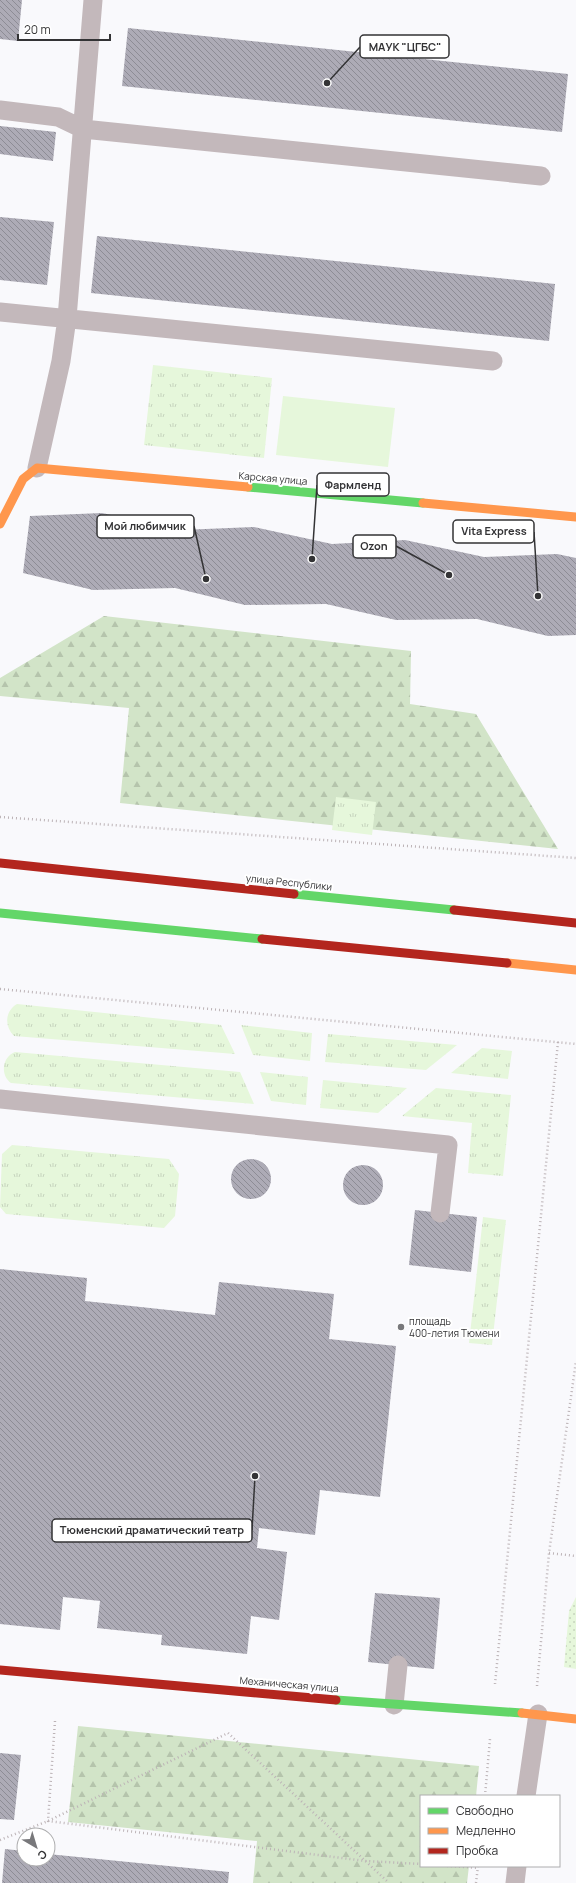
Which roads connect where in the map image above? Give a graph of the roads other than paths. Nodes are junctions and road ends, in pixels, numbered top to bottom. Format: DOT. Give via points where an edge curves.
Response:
graph roads {
  1 [pos="93,0"];
  2 [pos="0,110"];
  3 [pos="83,129"];
  4 [pos="542,176"];
  5 [pos="0,312"];
  6 [pos="68,318"];
  7 [pos="493,362"];
  8 [pos="37,468"];
  9 [pos="576,517"];
  10 [pos="0,524"];
  11 [pos="0,863"];
  12 [pos="0,913"];
  13 [pos="576,923"];
  14 [pos="576,970"];
  15 [pos="0,1099"];
  16 [pos="440,1213"];
  17 [pos="398,1665"];
  18 [pos="0,1670"];
  19 [pos="394,1705"];
  20 [pos="538,1714"];
  21 [pos="576,1719"];
  22 [pos="526,1795"];
  23 [pos="517,1867"];
  24 [pos="515,1883"];
  1 -- 3 [label="lane"];
  2 -- 3 [label="lane" via="58,117"];
  3 -- 4 [label="lane"];
  3 -- 6 [label="lane"];
  5 -- 6 [label="lane"];
  6 -- 7 [label="lane"];
  6 -- 8 [label="lane"];
  8 -- 9 [label="street, Карская улица"];
  8 -- 10 [label="street" via="23,479"];
  11 -- 13 [label="street, улица Республики"];
  12 -- 14 [label="street"];
  15 -- 16 [label="lane" via="448,1145"];
  17 -- 19 [label="lane"];
  18 -- 19 [label="street, Механическая улица"];
  19 -- 20 [label="street, Механическая улица"];
  20 -- 21 [label="street, Механическая улица"];
  20 -- 22 [label="lane"];
  23 -- 24 [label="lane"];
}
